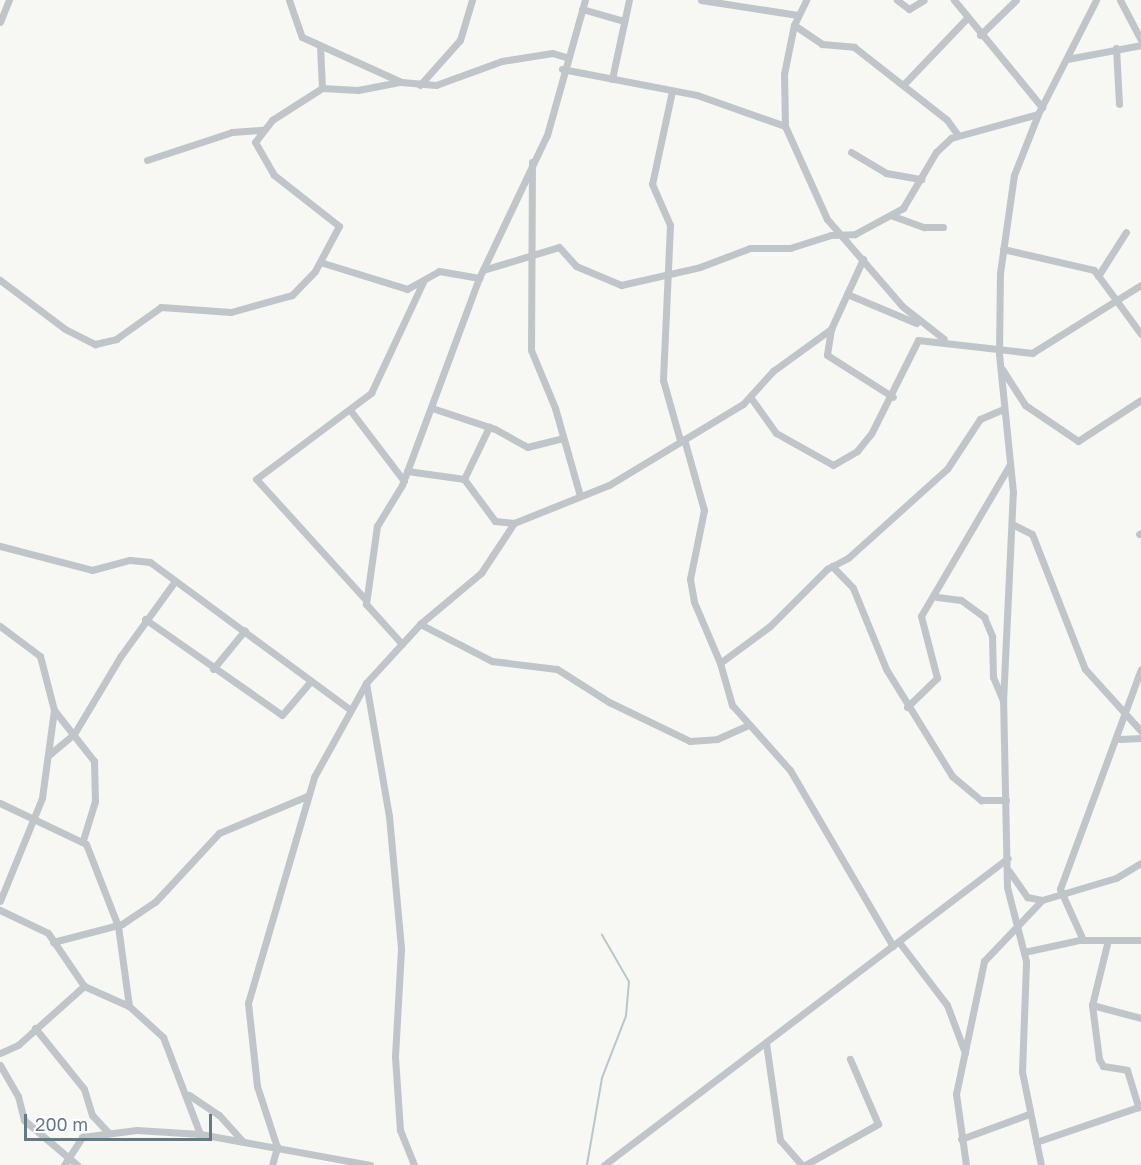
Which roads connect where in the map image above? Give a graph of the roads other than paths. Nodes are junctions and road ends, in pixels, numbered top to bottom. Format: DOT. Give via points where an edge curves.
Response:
graph roads {
  1 [pos="9,0"];
  2 [pos="289,0"];
  3 [pos="472,0"];
  4 [pos="585,0"];
  5 [pos="629,0"];
  6 [pos="701,0"];
  7 [pos="806,0"];
  8 [pos="897,0"];
  9 [pos="924,0"];
  10 [pos="954,0"];
  11 [pos="1017,0"];
  12 [pos="1096,0"];
  13 [pos="1120,0"];
  14 [pos="582,9"];
  15 [pos="798,15"];
  16 [pos="967,18"];
  17 [pos="624,21"];
  18 [pos="0,22"];
  19 [pos="794,25"];
  20 [pos="980,35"];
  21 [pos="1141,40"];
  22 [pos="1141,45"];
  23 [pos="320,46"];
  24 [pos="1116,48"];
  25 [pos="566,57"];
  26 [pos="1067,59"];
  27 [pos="562,69"];
  28 [pos="612,79"];
  29 [pos="401,82"];
  30 [pos="420,85"];
  31 [pos="903,85"];
  32 [pos="322,88"];
  33 [pos="672,91"];
  34 [pos="1119,104"];
  35 [pos="1042,107"];
  36 [pos="1038,114"];
  37 [pos="784,126"];
  38 [pos="263,130"];
  39 [pos="957,134"];
  40 [pos="851,152"];
  41 [pos="147,160"];
  42 [pos="532,160"];
  43 [pos="921,179"];
  44 [pos="893,216"];
  45 [pos="943,227"];
  46 [pos="1126,232"];
  47 [pos="839,234"];
  48 [pos="1003,249"];
  49 [pos="533,253"];
  50 [pos="863,259"];
  51 [pos="320,262"];
  52 [pos="483,270"];
  53 [pos="671,272"];
  54 [pos="1098,276"];
  55 [pos="479,278"];
  56 [pos="0,280"];
  57 [pos="423,282"];
  58 [pos="1141,285"];
  59 [pos="847,294"];
  60 [pos="1119,303"];
  61 [pos="925,327"];
  62 [pos="831,329"];
  63 [pos="1141,333"];
  64 [pos="946,341"];
  65 [pos="999,353"];
  66 [pos="1001,366"];
  67 [pos="893,397"];
  68 [pos="751,398"];
  69 [pos="1141,400"];
  70 [pos="432,408"];
  71 [pos="1004,409"];
  72 [pos="350,410"];
  73 [pos="489,427"];
  74 [pos="563,438"];
  75 [pos="682,439"];
  76 [pos="1010,464"];
  77 [pos="407,471"];
  78 [pos="464,479"];
  79 [pos="404,481"];
  80 [pos="580,496"];
  81 [pos="514,523"];
  82 [pos="1012,524"];
  83 [pos="0,546"];
  84 [pos="832,566"];
  85 [pos="175,581"];
  86 [pos="937,597"];
  87 [pos="365,599"];
  88 [pos="145,619"];
  89 [pos="420,624"];
  90 [pos="0,627"];
  91 [pos="245,630"];
  92 [pos="402,644"];
  93 [pos="720,663"];
  94 [pos="213,669"];
  95 [pos="1141,669"];
  96 [pos="310,682"];
  97 [pos="366,683"];
  98 [pos="1003,702"];
  99 [pos="907,707"];
  100 [pos="348,708"];
  101 [pos="1123,710"];
  102 [pos="54,711"];
  103 [pos="746,726"];
  104 [pos="1141,731"];
  105 [pos="74,734"];
  106 [pos="1141,738"];
  107 [pos="1120,739"];
  108 [pos="50,754"];
  109 [pos="307,796"];
  110 [pos="1006,800"];
  111 [pos="0,802"];
  112 [pos="33,821"];
  113 [pos="83,840"];
  114 [pos="1008,858"];
  115 [pos="1141,863"];
  116 [pos="1009,871"];
  117 [pos="1062,893"];
  118 [pos="1042,900"];
  119 [pos="0,901"];
  120 [pos="0,910"];
  121 [pos="118,926"];
  122 [pos="1018,927"];
  123 [pos="1083,940"];
  124 [pos="1108,940"];
  125 [pos="1141,940"];
  126 [pos="53,942"];
  127 [pos="896,944"];
  128 [pos="1024,952"];
  129 [pos="84,986"];
  130 [pos="1092,1005"];
  131 [pos="129,1006"];
  132 [pos="1141,1018"];
  133 [pos="35,1028"];
  134 [pos="766,1043"];
  135 [pos="0,1053"];
  136 [pos="965,1053"];
  137 [pos="850,1059"];
  138 [pos="0,1065"];
  139 [pos="187,1094"];
  140 [pos="1140,1106"];
  141 [pos="1029,1114"];
  142 [pos="109,1133"];
  143 [pos="200,1134"];
  144 [pos="961,1139"];
  145 [pos="243,1142"];
  146 [pos="1036,1142"];
  147 [pos="277,1147"];
  148 [pos="67,1157"];
  149 [pos="64,1165"];
  150 [pos="77,1165"];
  151 [pos="272,1165"];
  152 [pos="370,1165"];
  153 [pos="414,1165"];
  154 [pos="604,1165"];
  155 [pos="803,1165"];
  156 [pos="966,1165"];
  157 [pos="1041,1165"];
  1 -- 18 [label="street"];
  2 -- 23 [label="street" via="299,34"];
  3 -- 30 [label="street" via="460,40"];
  4 -- 14 [label="street"];
  5 -- 17 [label="street"];
  6 -- 15 [label="street"];
  7 -- 15 [label="street"];
  8 -- 9 [label="street" via="909,9"];
  10 -- 16 [label="street"];
  11 -- 20 [label="street"];
  12 -- 26 [label="street"];
  13 -- 21 [label="street"];
  14 -- 17 [label="street"];
  14 -- 25 [label="street"];
  15 -- 19 [label="street"];
  16 -- 20 [label="street"];
  16 -- 31 [label="street"];
  17 -- 28 [label="street"];
  19 -- 31 [label="street" via="822,44 854,47"];
  19 -- 37 [label="street" via="782,95"];
  20 -- 35 [label="street"];
  22 -- 24 [label="street"];
  23 -- 29 [label="street"];
  23 -- 32 [label="street"];
  24 -- 26 [label="street"];
  24 -- 34 [label="street"];
  25 -- 27 [label="street"];
  25 -- 30 [label="street" via="552,53 502,61 443,83"];
  26 -- 35 [label="street"];
  27 -- 28 [label="street"];
  27 -- 42 [label="street" via="547,135"];
  28 -- 33 [label="street"];
  29 -- 30 [label="street"];
  29 -- 32 [label="street" via="358,90"];
  31 -- 39 [label="street"];
  32 -- 38 [label="street"];
  33 -- 37 [label="street" via="744,108"];
  33 -- 53 [label="street" via="652,184 670,225"];
  35 -- 36 [label="street"];
  36 -- 39 [label="street"];
  36 -- 48 [label="street" via="1014,175"];
  37 -- 47 [label="street" via="823,212"];
  38 -- 41 [label="street" via="232,132"];
  38 -- 51 [label="street" via="255,147 269,170 338,222"];
  39 -- 43 [label="street" via="936,152"];
  40 -- 43 [label="street" via="886,173"];
  42 -- 49 [label="street"];
  42 -- 52 [label="street"];
  43 -- 44 [label="street"];
  44 -- 45 [label="street" via="924,227"];
  44 -- 47 [label="street" via="860,232"];
  46 -- 54 [label="street"];
  47 -- 50 [label="street"];
  47 -- 53 [label="street" via="795,248 750,248"];
  48 -- 54 [label="street" via="1083,264"];
  48 -- 65 [label="street"];
  49 -- 52 [label="street"];
  49 -- 53 [label="street" via="562,248 576,266 615,285"];
  49 -- 74 [label="street" via="531,350"];
  50 -- 59 [label="street"];
  50 -- 61 [label="street"];
  51 -- 56 [label="street" via="286,298 231,312 161,307 116,339 95,344 65,329"];
  51 -- 57 [label="street" via="407,289"];
  52 -- 55 [label="street"];
  53 -- 75 [label="street" via="663,380"];
  54 -- 60 [label="street"];
  55 -- 57 [label="street" via="439,271"];
  55 -- 70 [label="street"];
  57 -- 72 [label="street" via="376,384"];
  58 -- 60 [label="street"];
  59 -- 61 [label="street"];
  59 -- 62 [label="street"];
  60 -- 63 [label="street"];
  60 -- 65 [label="street" via="1038,352"];
  61 -- 64 [label="street"];
  62 -- 67 [label="street" via="827,355"];
  62 -- 68 [label="street" via="773,371"];
  64 -- 65 [label="street"];
  64 -- 67 [label="street" via="915,343"];
  65 -- 66 [label="street"];
  66 -- 69 [label="street" via="1025,405 1078,441"];
  66 -- 71 [label="street"];
  67 -- 68 [label="street" via="861,447 833,465 776,433"];
  68 -- 75 [label="street"];
  70 -- 73 [label="street"];
  70 -- 77 [label="street"];
  71 -- 76 [label="street"];
  71 -- 84 [label="street" via="980,419 947,469"];
  72 -- 79 [label="street"];
  72 -- 87 [label="street" via="256,479"];
  73 -- 74 [label="street" via="527,447"];
  73 -- 78 [label="street"];
  74 -- 80 [label="street"];
  75 -- 80 [label="street" via="609,485"];
  75 -- 93 [label="street" via="704,510 690,579 694,602"];
  76 -- 82 [label="street"];
  76 -- 86 [label="street" via="962,543"];
  77 -- 78 [label="street"];
  77 -- 79 [label="street"];
  78 -- 81 [label="street" via="491,519"];
  79 -- 87 [label="street" via="377,526"];
  80 -- 81 [label="street"];
  81 -- 89 [label="street" via="481,573"];
  82 -- 98 [label="street"];
  82 -- 101 [label="street" via="1032,534 1076,652"];
  83 -- 85 [label="street" via="92,570 140,559"];
  84 -- 93 [label="street" via="770,626"];
  84 -- 99 [label="street" via="853,588"];
  85 -- 88 [label="street"];
  85 -- 91 [label="street"];
  86 -- 98 [label="street" via="962,600 984,617 992,636 993,677"];
  86 -- 99 [label="street" via="921,616 935,684"];
  87 -- 92 [label="street" via="372,615"];
  88 -- 94 [label="street"];
  88 -- 105 [label="street"];
  89 -- 92 [label="street"];
  89 -- 103 [label="street" via="492,661 557,669 609,702 690,741 717,740"];
  90 -- 102 [label="street" via="40,656"];
  91 -- 94 [label="street"];
  91 -- 96 [label="street"];
  92 -- 97 [label="street"];
  93 -- 103 [label="street" via="732,705"];
  94 -- 96 [label="street" via="282,715"];
  95 -- 101 [label="street"];
  96 -- 100 [label="street"];
  97 -- 100 [label="street"];
  97 -- 153 [label="street" via="389,816 401,950 395,1057 400,1130"];
  98 -- 110 [label="street"];
  99 -- 110 [label="street" via="956,780 981,800"];
  100 -- 109 [label="street"];
  101 -- 104 [label="street"];
  101 -- 107 [label="street"];
  102 -- 105 [label="street"];
  102 -- 108 [label="street"];
  103 -- 127 [label="street" via="790,770"];
  105 -- 108 [label="street"];
  105 -- 113 [label="street" via="95,766 95,801"];
  106 -- 107 [label="street"];
  107 -- 117 [label="street" via="1090,801"];
  108 -- 112 [label="street"];
  109 -- 121 [label="street" via="219,832 155,902"];
  109 -- 147 [label="street" via="289,854 287,883 248,1003 257,1086"];
  110 -- 114 [label="street"];
  111 -- 112 [label="street"];
  112 -- 113 [label="street"];
  112 -- 119 [label="street"];
  113 -- 121 [label="street"];
  114 -- 116 [label="street"];
  114 -- 127 [label="street"];
  115 -- 117 [label="street" via="1116,878"];
  116 -- 118 [label="street" via="1027,897"];
  116 -- 122 [label="street" via="1007,893"];
  117 -- 118 [label="street"];
  117 -- 123 [label="street"];
  118 -- 122 [label="street"];
  120 -- 126 [label="street" via="44,930"];
  121 -- 126 [label="street"];
  121 -- 131 [label="street"];
  122 -- 128 [label="street"];
  122 -- 136 [label="street" via="984,961"];
  123 -- 124 [label="street"];
  123 -- 128 [label="street"];
  124 -- 125 [label="street"];
  124 -- 130 [label="street"];
  126 -- 129 [label="street"];
  127 -- 134 [label="street"];
  127 -- 136 [label="street" via="947,1005"];
  128 -- 141 [label="street" via="1022,1072"];
  129 -- 131 [label="street"];
  129 -- 133 [label="street"];
  130 -- 132 [label="street"];
  130 -- 140 [label="street" via="1100,1064 1127,1070"];
  131 -- 139 [label="street" via="172,1048"];
  133 -- 135 [label="street"];
  133 -- 142 [label="street" via="84,1089 92,1114"];
  134 -- 154 [label="street"];
  134 -- 155 [label="street" via="780,1140"];
  136 -- 144 [label="street" via="956,1094"];
  137 -- 155 [label="street" via="878,1124"];
  138 -- 148 [label="street" via="18,1095 24,1120"];
  139 -- 143 [label="street"];
  139 -- 145 [label="street" via="219,1115"];
  140 -- 146 [label="street"];
  141 -- 144 [label="street"];
  141 -- 146 [label="street"];
  142 -- 143 [label="street"];
  142 -- 148 [label="street" via="82,1137"];
  143 -- 145 [label="street"];
  144 -- 156 [label="street"];
  145 -- 147 [label="street"];
  146 -- 157 [label="street"];
  147 -- 151 [label="street"];
  147 -- 152 [label="street"];
  148 -- 149 [label="street"];
  148 -- 150 [label="street"];
}
